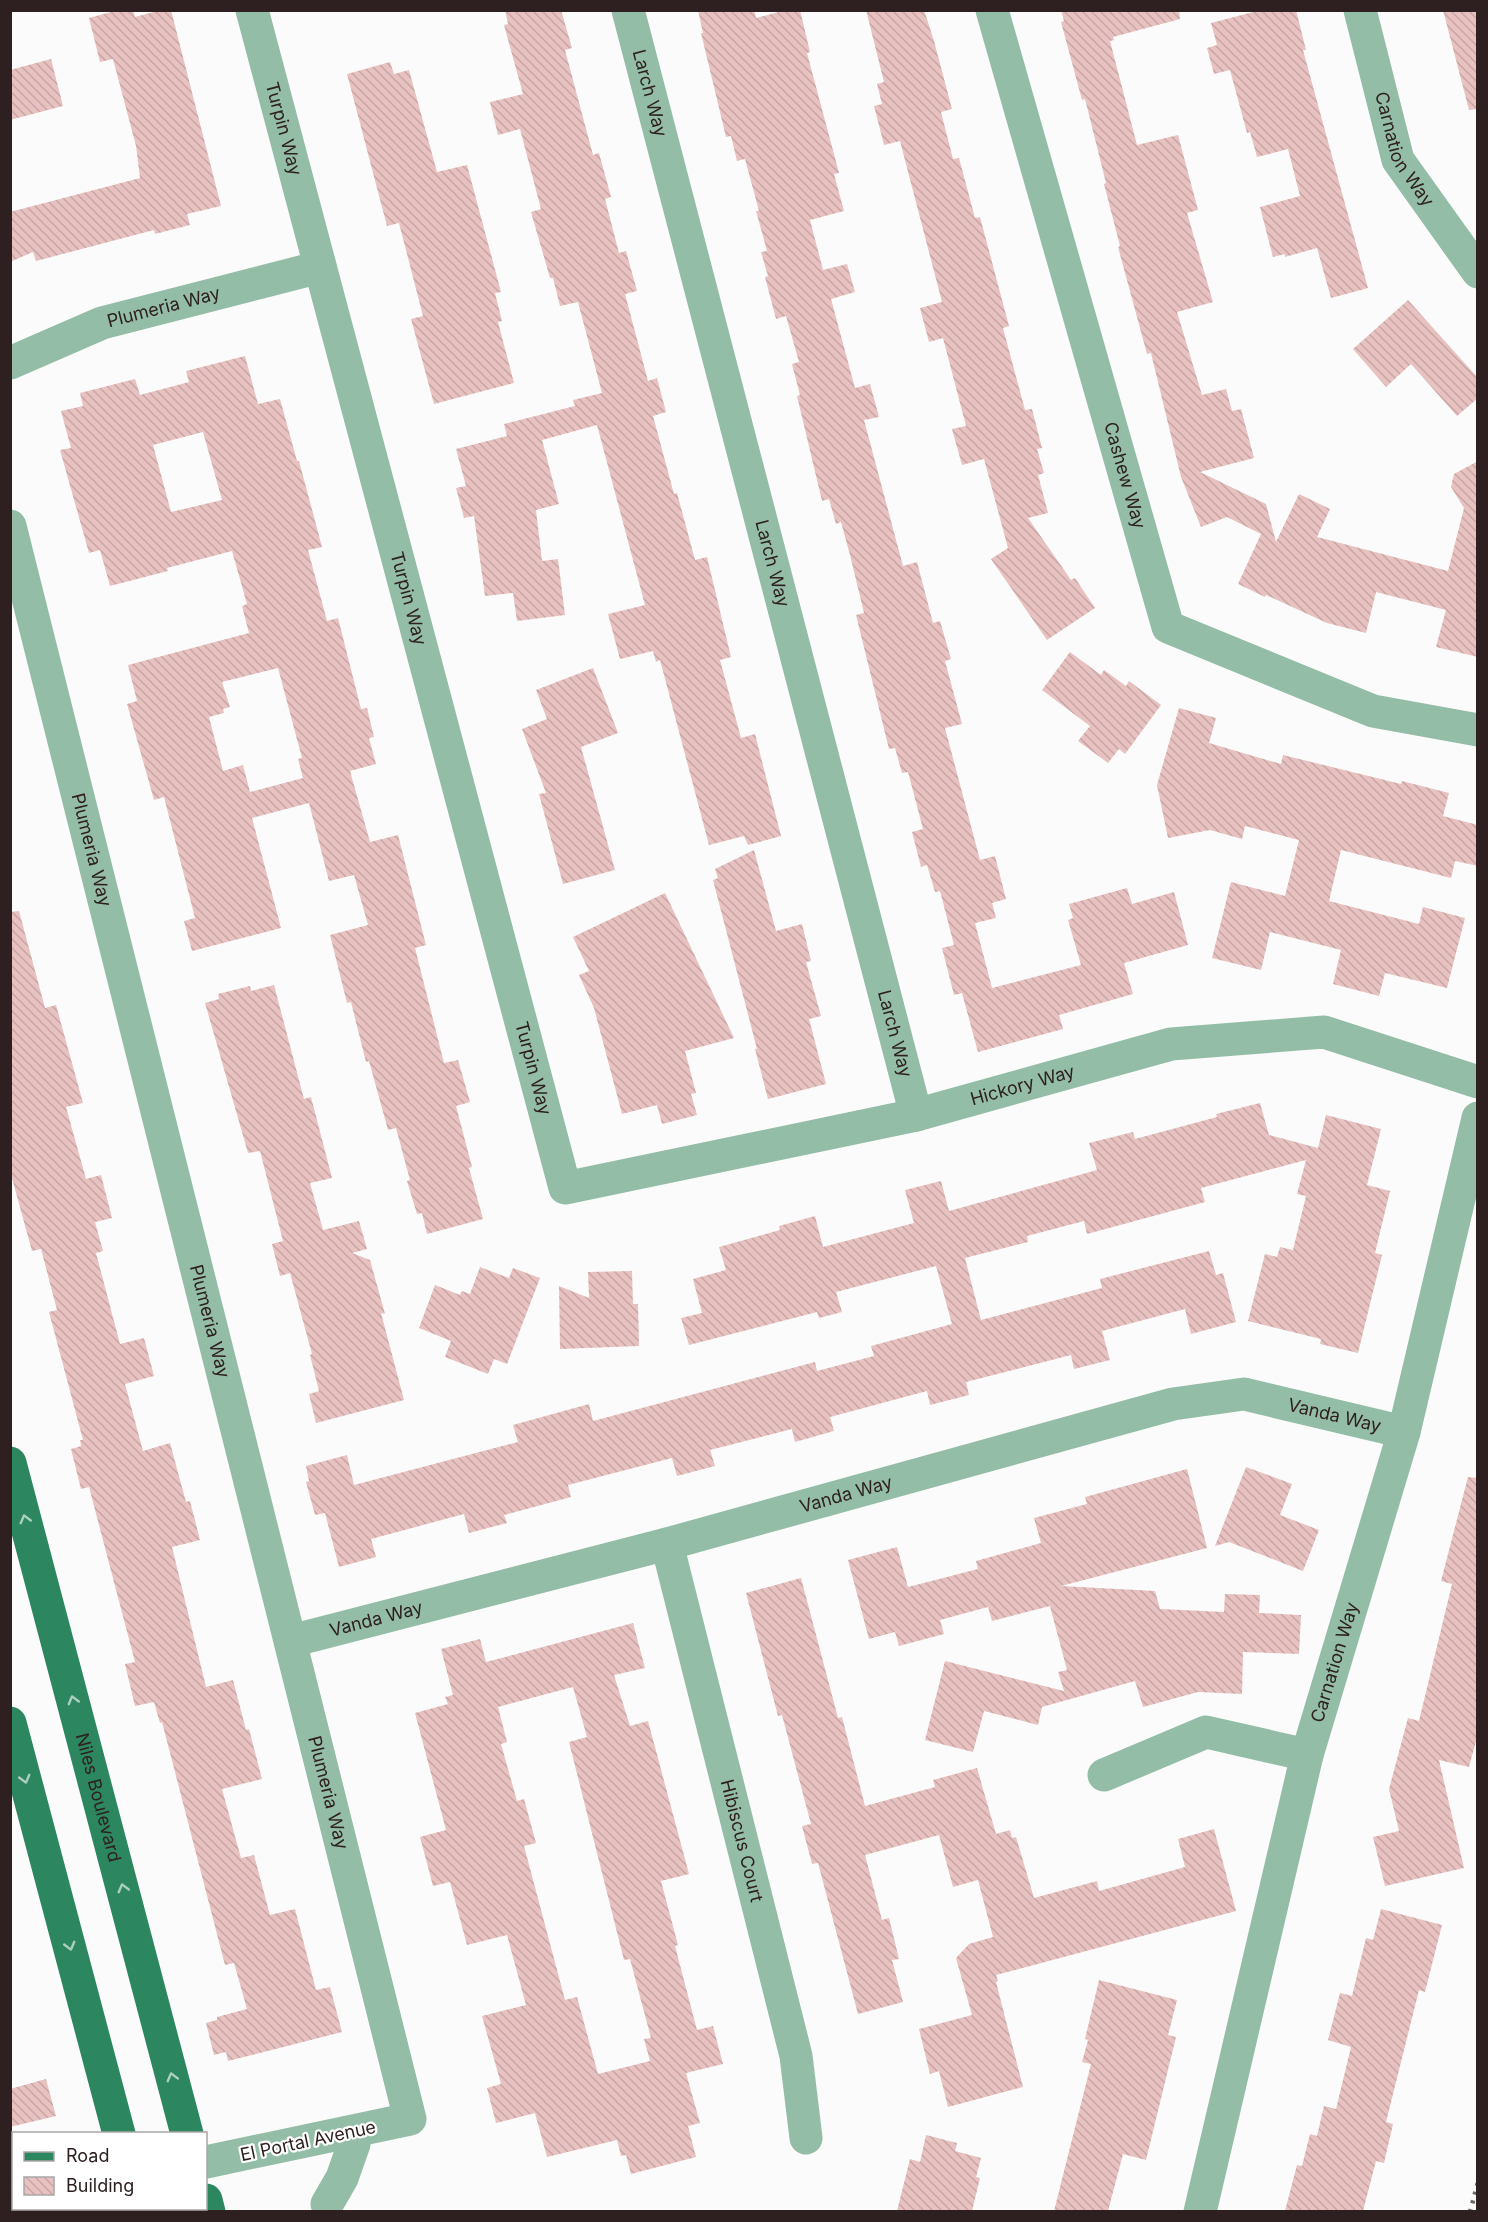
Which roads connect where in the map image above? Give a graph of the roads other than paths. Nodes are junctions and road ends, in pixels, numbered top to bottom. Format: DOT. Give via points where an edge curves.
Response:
graph roads {
  1 [pos="252,10"];
  2 [pos="628,10"];
  3 [pos="992,10"];
  4 [pos="1360,10"];
  5 [pos="320,267"];
  6 [pos="1478,272"];
  7 [pos="10,363"];
  8 [pos="10,525"];
  9 [pos="1478,730"];
  10 [pos="1478,1082"];
  11 [pos="916,1115"];
  12 [pos="1478,1118"];
  13 [pos="565,1188"];
  14 [pos="1404,1432"];
  15 [pos="10,1463"];
  16 [pos="667,1544"];
  17 [pos="291,1641"];
  18 [pos="10,1723"];
  19 [pos="1307,1755"];
  20 [pos="1104,1775"];
  21 [pos="410,2119"];
  22 [pos="119,2132"];
  23 [pos="187,2132"];
  24 [pos="350,2132"];
  25 [pos="806,2138"];
  26 [pos="207,2163"];
  27 [pos="328,2209"];
  28 [pos="1200,2211"];
  1 -- 5 [label="street, Turpin Way"];
  2 -- 11 [label="street, Larch Way"];
  3 -- 9 [label="street, Cashew Way" via="1168,627 1374,711"];
  4 -- 6 [label="street, Carnation Way" via="1398,160"];
  5 -- 7 [label="street, Plumeria Way" via="102,323"];
  5 -- 13 [label="street, Turpin Way"];
  8 -- 17 [label="street, Plumeria Way"];
  10 -- 11 [label="street, Hickory Way" via="1324,1032 1171,1044"];
  11 -- 13 [label="street, Hickory Way"];
  12 -- 14 [label="street, Carnation Way"];
  14 -- 16 [label="street, Vanda Way" via="1244,1394 1173,1404"];
  14 -- 19 [label="street, Carnation Way"];
  23 -- 15 [label="main road, Niles Boulevard, one-way"];
  16 -- 17 [label="street, Vanda Way"];
  16 -- 25 [label="street, Hibiscus Court" via="796,2056"];
  17 -- 21 [label="street, Plumeria Way"];
  18 -- 22 [label="main road, one-way"];
  19 -- 20 [label="street" via="1206,1732"];
  19 -- 28 [label="street, Carnation Way"];
  21 -- 24 [label="street, El Portal Avenue"];
  24 -- 26 [label="street, El Portal Avenue"];
  24 -- 27 [label="street" via="354,2144"];
}
